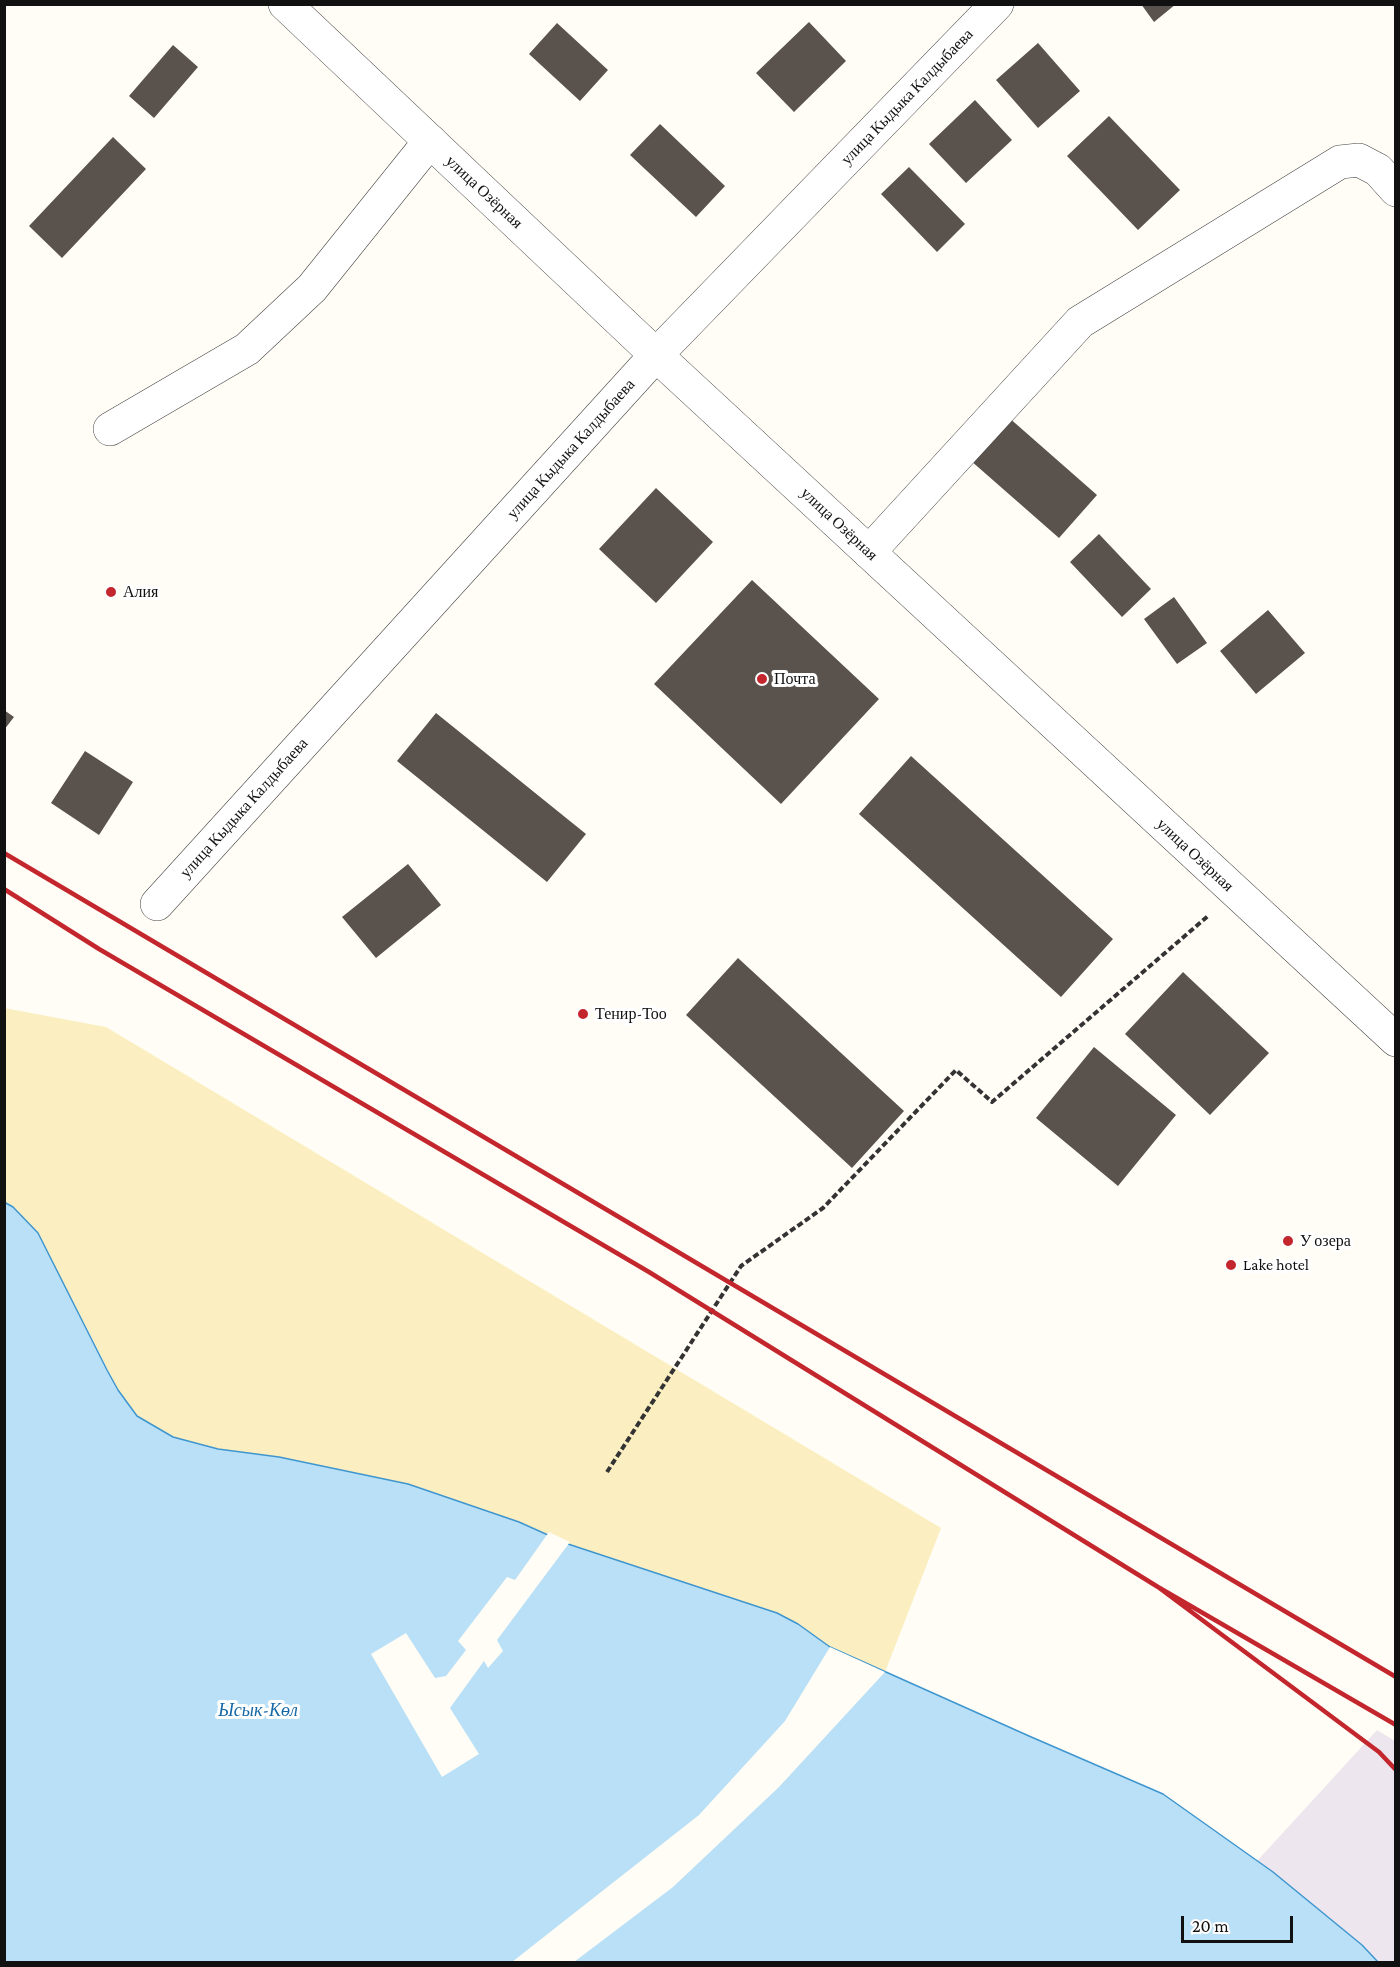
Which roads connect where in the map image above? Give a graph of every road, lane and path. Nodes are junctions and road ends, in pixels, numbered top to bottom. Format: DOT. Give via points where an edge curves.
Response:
graph roads {
  1 [pos="285,4"];
  2 [pos="997,4"];
  3 [pos="430,141"];
  4 [pos="1395,190"];
  5 [pos="656,355"];
  6 [pos="110,429"];
  7 [pos="868,552"];
  8 [pos="1236,892"];
  9 [pos="157,904"];
  10 [pos="1395,1040"];
  11 [pos="608,1472"];
  1 -- 3 [label="street, улица Озёрная"];
  2 -- 5 [label="street, улица Кыдыка Калдыбаева"];
  3 -- 5 [label="street, улица Озёрная"];
  3 -- 6 [label="street" via="312,288 247,349"];
  4 -- 7 [label="street" via="1378,170 1359,160 1340,162 1080,322"];
  5 -- 7 [label="street, улица Озёрная"];
  5 -- 9 [label="street, улица Кыдыка Калдыбаева"];
  7 -- 8 [label="street, улица Озёрная"];
  8 -- 10 [label="street, улица Озёрная"];
  8 -- 11 [label="path" via="992,1102 956,1070 823,1208 741,1266"];
}
